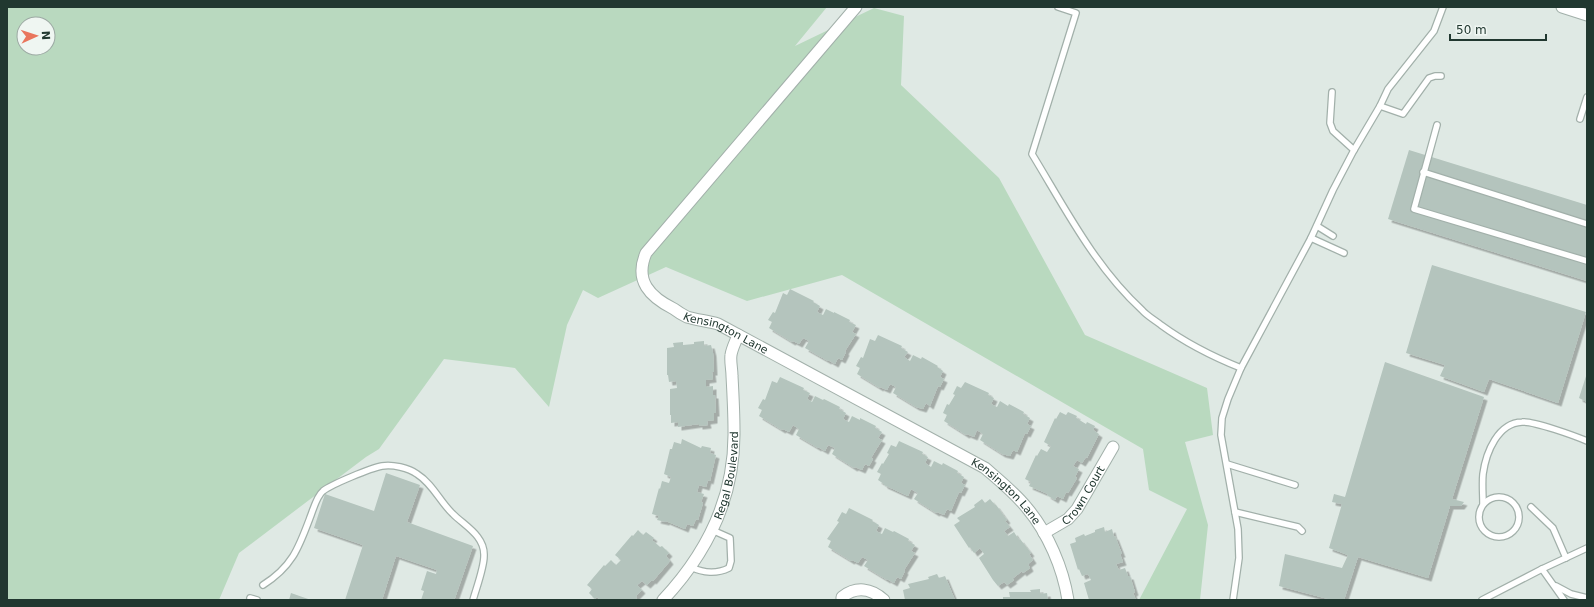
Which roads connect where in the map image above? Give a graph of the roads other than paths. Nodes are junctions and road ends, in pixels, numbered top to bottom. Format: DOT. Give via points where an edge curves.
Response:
graph roads {
  1 [pos="856,7"];
  2 [pos="1058,7"];
  3 [pos="1443,7"];
  4 [pos="1562,7"];
  5 [pos="1587,15"];
  6 [pos="1441,76"];
  7 [pos="1332,92"];
  8 [pos="1587,97"];
  9 [pos="1380,106"];
  10 [pos="1580,120"];
  11 [pos="1437,125"];
  12 [pos="1354,150"];
  13 [pos="1423,172"];
  14 [pos="1587,224"];
  15 [pos="1317,226"];
  16 [pos="1333,236"];
  17 [pos="1311,238"];
  18 [pos="1344,253"];
  19 [pos="1587,261"];
  20 [pos="738,335"];
  21 [pos="1241,368"];
  22 [pos="1587,441"];
  23 [pos="1113,447"];
  24 [pos="1227,464"];
  25 [pos="1295,485"];
  26 [pos="1483,504"];
  27 [pos="1531,507"];
  28 [pos="1235,512"];
  29 [pos="712,530"];
  30 [pos="1302,530"];
  31 [pos="1044,533"];
  32 [pos="1587,548"];
  33 [pos="1566,558"];
  34 [pos="691,567"];
  35 [pos="1542,568"];
  36 [pos="263,585"];
  37 [pos="1554,585"];
  38 [pos="250,598"];
  39 [pos="1587,598"];
  40 [pos="257,600"];
  41 [pos="473,600"];
  42 [pos="663,600"];
  43 [pos="842,600"];
  44 [pos="884,600"];
  45 [pos="1068,600"];
  46 [pos="1233,600"];
  47 [pos="1482,600"];
  48 [pos="1564,600"];
  1 -- 20 [label="street, Kensington Lane" via="653,244 642,262 645,286 662,303 687,317 718,324"];
  2 -- 21 [label="lane" via="1076,13 1032,154 1087,245 1109,275 1142,311 1184,342"];
  3 -- 9 [label="lane" via="1434,31 1388,89"];
  4 -- 5 [label="street"];
  6 -- 9 [label="lane" via="1429,78 1403,114"];
  7 -- 12 [label="lane" via="1330,123 1333,131"];
  8 -- 10 [label="lane"];
  9 -- 12 [label="lane"];
  11 -- 13 [label="lane"];
  12 -- 15 [label="lane"];
  13 -- 14 [label="lane"];
  13 -- 19 [label="lane" via="1414,209"];
  15 -- 16 [label="lane"];
  15 -- 17 [label="lane"];
  17 -- 18 [label="lane"];
  17 -- 21 [label="lane"];
  20 -- 29 [label="street, Regal Boulevard" via="731,354 733,460 729,487"];
  20 -- 31 [label="street, Kensington Lane" via="985,468 1024,504"];
  21 -- 24 [label="lane" via="1222,418 1221,435"];
  22 -- 26 [label="lane" via="1524,421 1506,426 1486,458"];
  23 -- 31 [label="street, Crown Court" via="1077,509 1068,519"];
  24 -- 25 [label="lane"];
  24 -- 28 [label="lane"];
  26 -- 26 [label="lane" via="1480,510 1480,524 1489,534 1508,534 1513,530 1518,518 1511,501 1500,497"];
  27 -- 33 [label="lane" via="1553,528"];
  28 -- 30 [label="lane"];
  28 -- 46 [label="lane" via="1239,558"];
  29 -- 34 [label="street, Regal Boulevard"];
  29 -- 34 [label="lane" via="730,538 729,568 721,572 701,572"];
  31 -- 45 [label="street, Kensington Lane" via="1056,559"];
  32 -- 33 [label="lane"];
  33 -- 35 [label="lane"];
  34 -- 42 [label="street, Regal Boulevard"];
  35 -- 37 [label="lane"];
  35 -- 47 [label="lane"];
  36 -- 41 [label="lane" via="288,566 323,491 382,466 396,467 416,473 431,486 453,514 482,542 484,556"];
  37 -- 39 [label="lane" via="1571,594"];
  37 -- 48 [label="lane"];
  38 -- 40 [label="lane"];
  43 -- 44 [label="street" via="849,592 867,590 877,593"];
}
